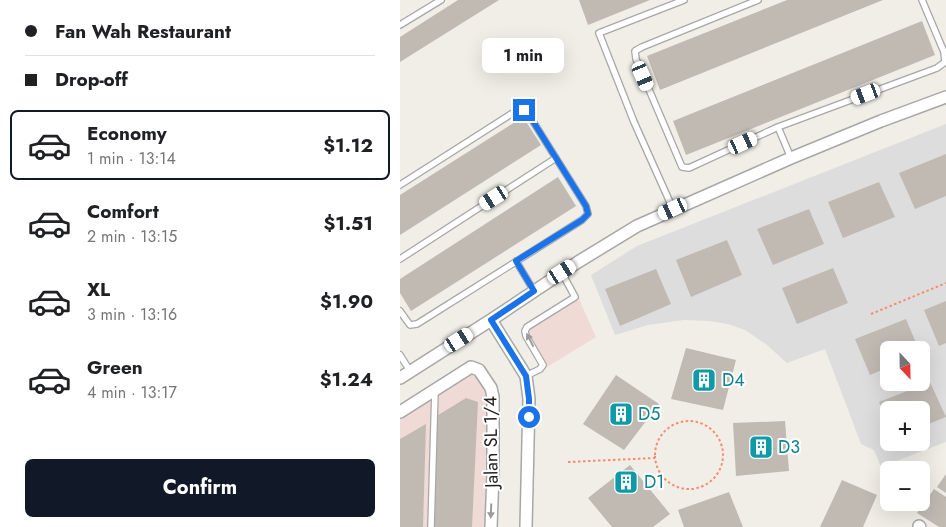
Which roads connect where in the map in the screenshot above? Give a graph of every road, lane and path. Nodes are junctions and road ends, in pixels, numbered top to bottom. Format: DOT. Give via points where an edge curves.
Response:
graph roads {
  1 [pos="441,0"];
  2 [pos="684,0"];
  3 [pos="758,0"];
  4 [pos="922,0"];
  5 [pos="400,25"];
  6 [pos="946,97"];
  7 [pos="778,127"];
  8 [pos="556,158"];
  9 [pos="792,158"];
  10 [pos="400,185"];
  11 [pos="673,209"];
  12 [pos="400,258"];
  13 [pos="516,261"];
  14 [pos="562,272"];
  15 [pos="946,283"];
  16 [pos="534,291"];
  17 [pos="400,311"];
  18 [pos="871,314"];
  19 [pos="491,320"];
  20 [pos="400,355"];
  21 [pos="410,371"];
  22 [pos="526,376"];
  23 [pos="400,378"];
  24 [pos="435,390"];
  25 [pos="400,412"];
  26 [pos="655,458"];
  27 [pos="568,462"];
  28 [pos="431,527"];
  29 [pos="491,527"];
  30 [pos="526,527"];
  1 -- 5 [label="lane"];
  2 -- 11 [label="lane" via="599,33"];
  3 -- 7 [label="lane" via="642,46 635,51 636,59 682,167 689,168"];
  4 -- 7 [label="lane" via="944,52 945,62"];
  6 -- 9 [label="street"];
  7 -- 9 [label="lane"];
  8 -- 10 [label="lane" via="529,115 524,110 516,111"];
  8 -- 12 [label="lane"];
  8 -- 13 [label="lane" via="588,214"];
  9 -- 11 [label="street"];
  11 -- 14 [label="street" via="636,226"];
  13 -- 16 [label="lane"];
  13 -- 17 [label="lane" via="417,324 410,325"];
  14 -- 16 [label="street"];
  22 -- 14 [label="lane, one-way" via="543,365 525,330 575,297"];
  15 -- 18 [label="path"];
  16 -- 19 [label="street"];
  19 -- 21 [label="street"];
  19 -- 22 [label="street"];
  20 -- 21 [label="lane"];
  21 -- 23 [label="street"];
  22 -- 30 [label="street" via="529,399"];
  24 -- 25 [label="street"];
  24 -- 28 [label="lane"];
  24 -- 29 [label="street, Jalan SL 1/4, one-way" via="471,367 479,370 491,388"];
  26 -- 26 [label="path" via="660,437 677,424 688,422 710,428 718,437 723,459 713,479 692,489 671,484 663,478"];
  26 -- 27 [label="path"];
}
